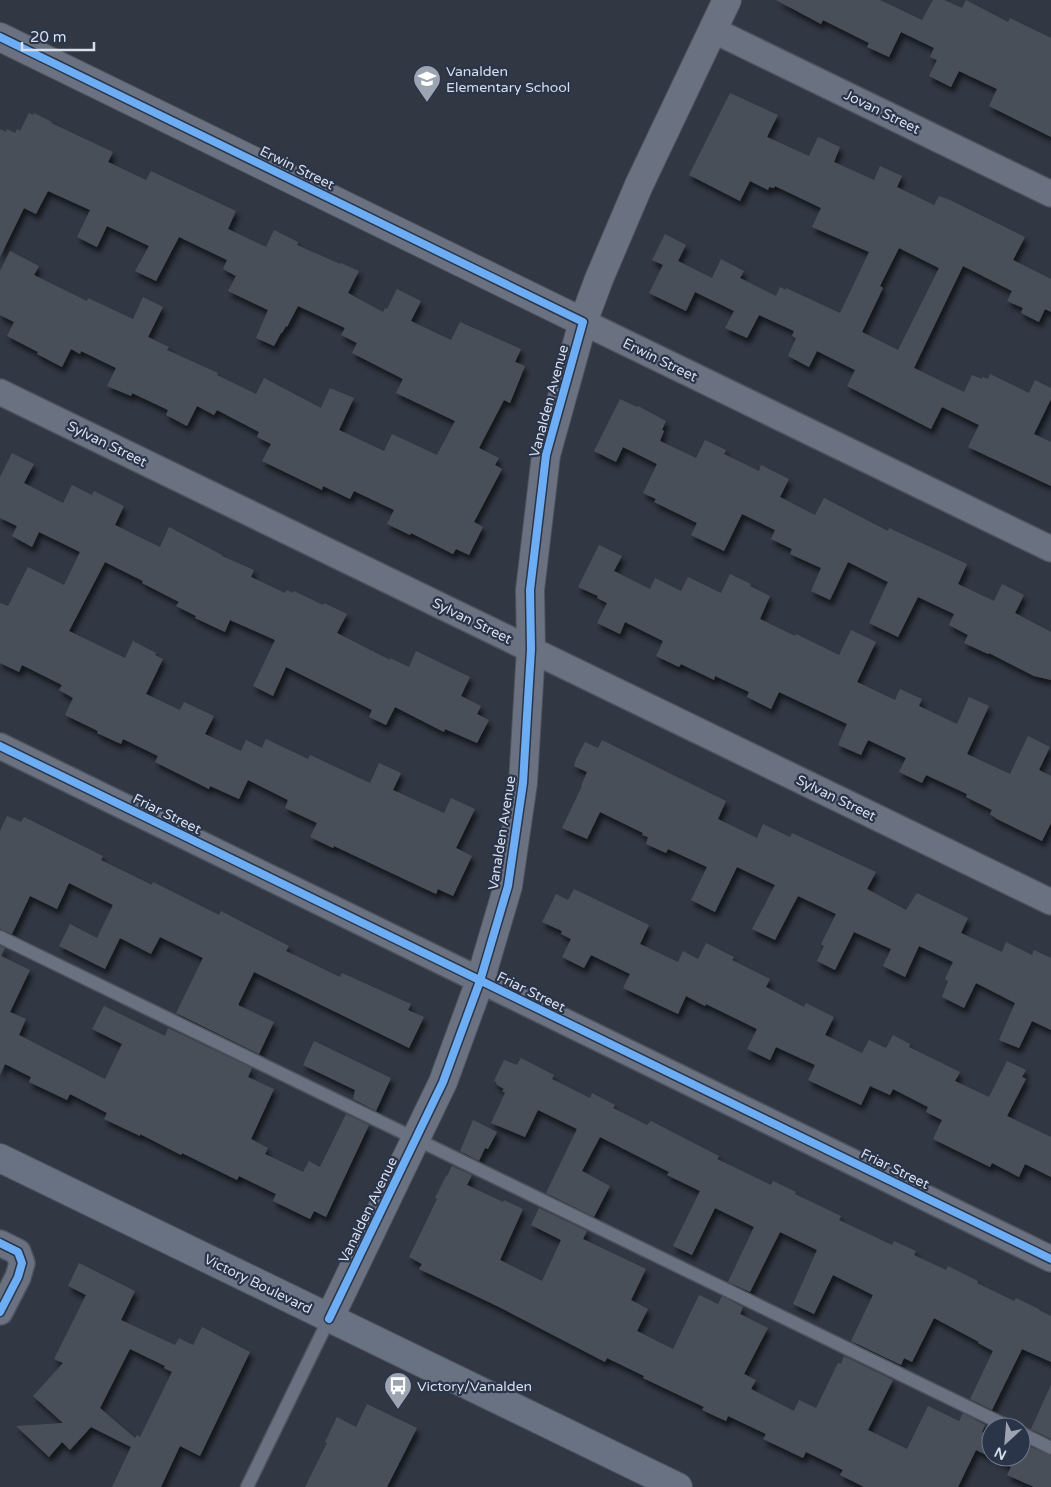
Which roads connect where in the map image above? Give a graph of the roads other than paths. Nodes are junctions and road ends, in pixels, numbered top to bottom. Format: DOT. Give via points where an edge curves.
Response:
graph roads {
  1 [pos="727,0"];
  2 [pos="713,30"];
  3 [pos="0,37"];
  4 [pos="1051,194"];
  5 [pos="583,322"];
  6 [pos="0,392"];
  7 [pos="1051,549"];
  8 [pos="531,649"];
  9 [pos="0,746"];
  10 [pos="1051,902"];
  11 [pos="0,937"];
  12 [pos="480,981"];
  13 [pos="416,1139"];
  14 [pos="0,1158"];
  15 [pos="0,1244"];
  16 [pos="1051,1259"];
  17 [pos="0,1312"];
  18 [pos="329,1319"];
  19 [pos="988,1417"];
  20 [pos="1031,1438"];
  21 [pos="1051,1448"];
  22 [pos="247,1487"];
  23 [pos="678,1487"];
  1 -- 2 [label="street, Vanalden Avenue"];
  2 -- 4 [label="street, Jovan Street"];
  2 -- 5 [label="street, Vanalden Avenue" via="639,185"];
  3 -- 5 [label="street, Erwin Street"];
  5 -- 7 [label="street, Erwin Street"];
  5 -- 8 [label="street, Vanalden Avenue" via="546,455 530,590"];
  6 -- 8 [label="street, Sylvan Street"];
  8 -- 10 [label="street, Sylvan Street"];
  8 -- 12 [label="street, Vanalden Avenue" via="523,783 509,877"];
  9 -- 12 [label="street, Friar Street"];
  11 -- 13 [label="lane"];
  12 -- 13 [label="street, Vanalden Avenue" via="443,1082"];
  12 -- 16 [label="street, Friar Street"];
  13 -- 18 [label="street, Vanalden Avenue"];
  13 -- 19 [label="lane"];
  14 -- 18 [label="main road, Victory Boulevard"];
  15 -- 17 [label="street" via="18,1252 22,1263"];
  18 -- 22 [label="lane, Vanalden Avenue"];
  18 -- 23 [label="main road, Victory Boulevard"];
  20 -- 21 [label="lane"];
}
